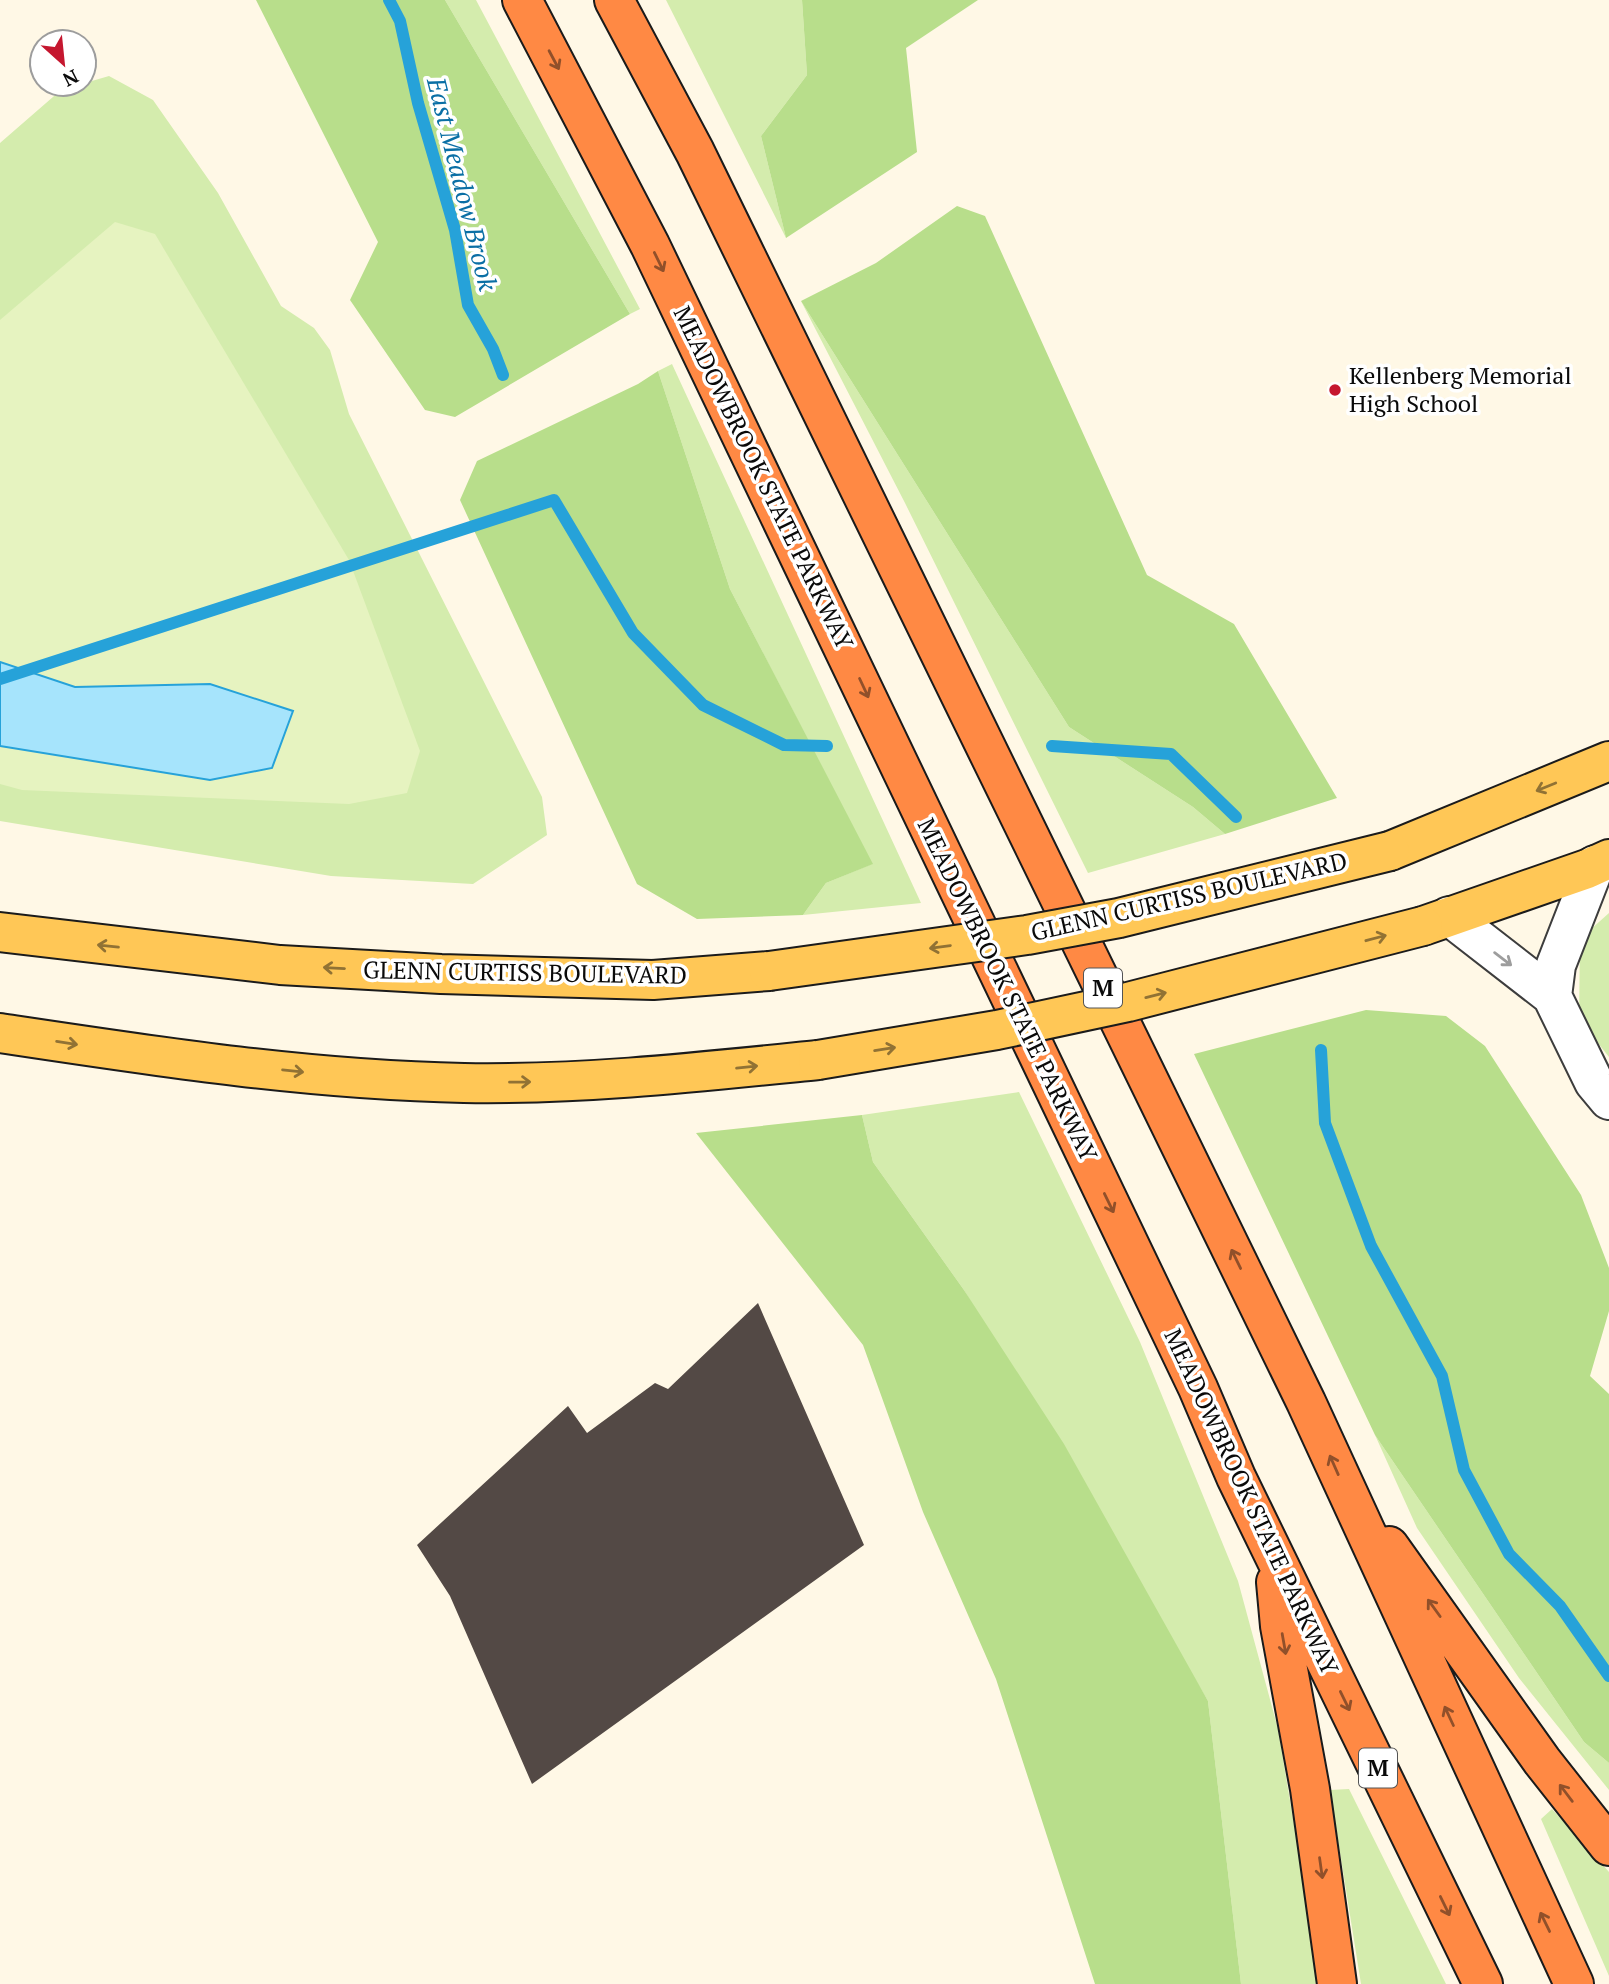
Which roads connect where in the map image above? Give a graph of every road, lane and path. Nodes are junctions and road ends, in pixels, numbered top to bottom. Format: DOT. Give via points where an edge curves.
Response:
graph roads {
  1 [pos="522,0"];
  2 [pos="614,0"];
  3 [pos="1609,761"];
  4 [pos="1602,862"];
  5 [pos="1436,921"];
  6 [pos="0,932"];
  7 [pos="1552,996"];
  8 [pos="0,1032"];
  9 [pos="1609,1100"];
  10 [pos="1353,1507"];
  11 [pos="1272,1552"];
  12 [pos="1609,1846"];
  13 [pos="1337,1984"];
  14 [pos="1483,1984"];
  15 [pos="1574,1984"];
  1 -- 11 [label="highway, MEADOWBROOK STATE PARKWAY / M, one-way" via="650,245 837,631"];
  10 -- 2 [label="highway, M, one-way" via="1306,1402 701,164"];
  3 -- 6 [label="main road, GLENN CURTISS BOULEVARD, one-way, bridge" via="1390,851 1119,918 769,971 653,980 440,974 280,965"];
  4 -- 5 [label="main road"];
  4 -- 7 [label="lane" via="1556,965"];
  5 -- 7 [label="lane, one-way"];
  8 -- 5 [label="main road, one-way, bridge" via="300,1072 463,1083 621,1080 818,1060 997,1030 1128,1002"];
  7 -- 9 [label="lane" via="1594,1082"];
  12 -- 10 [label="highway, one-way" via="1542,1761 1376,1529"];
  15 -- 10 [label="highway, M, one-way"];
  11 -- 13 [label="highway, one-way"];
  11 -- 14 [label="highway, MEADOWBROOK STATE PARKWAY / M, one-way"];
}
